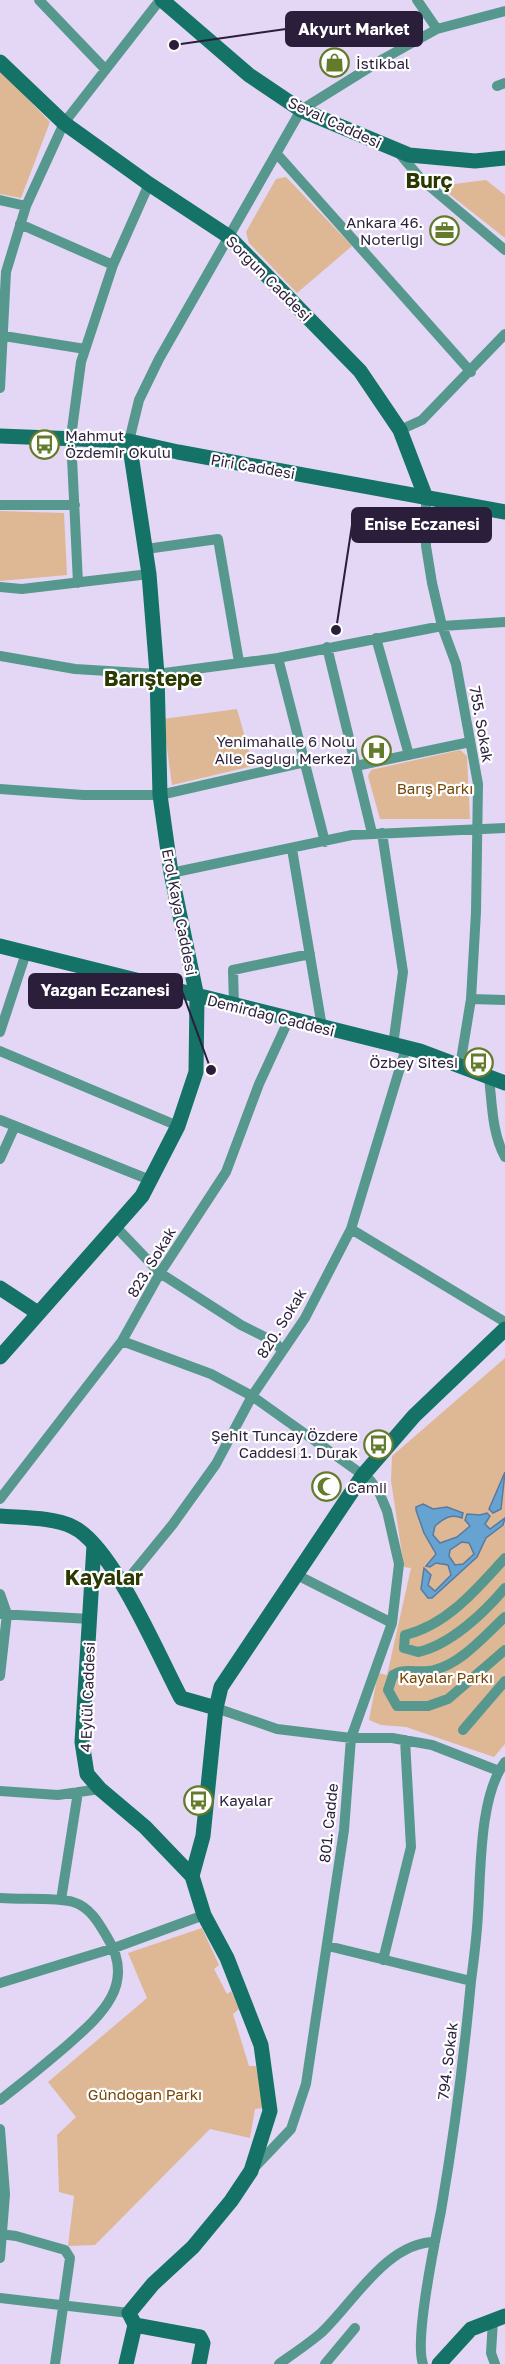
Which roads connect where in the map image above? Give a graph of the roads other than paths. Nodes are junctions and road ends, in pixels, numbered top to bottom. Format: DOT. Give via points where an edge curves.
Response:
graph roads {
  1 [pos="39,0"];
  2 [pos="160,0"];
  3 [pos="417,0"];
  4 [pos="505,11"];
  5 [pos="437,30"];
  6 [pos="0,62"];
  7 [pos="105,69"];
  8 [pos="302,110"];
  9 [pos="64,123"];
  10 [pos="398,152"];
  11 [pos="277,154"];
  12 [pos="505,158"];
  13 [pos="149,184"];
  14 [pos="0,200"];
  15 [pos="26,206"];
  16 [pos="20,224"];
  17 [pos="228,236"];
  18 [pos="505,250"];
  19 [pos="112,265"];
  20 [pos="505,334"];
  21 [pos="4,336"];
  22 [pos="85,350"];
  23 [pos="471,372"];
  24 [pos="0,388"];
  25 [pos="400,430"];
  26 [pos="0,436"];
  27 [pos="71,437"];
  28 [pos="129,441"];
  29 [pos="426,498"];
  30 [pos="0,505"];
  31 [pos="75,505"];
  32 [pos="505,512"];
  33 [pos="146,549"];
  34 [pos="149,574"];
  35 [pos="78,582"];
  36 [pos="0,587"];
  37 [pos="505,621"];
  38 [pos="442,626"];
  39 [pos="376,638"];
  40 [pos="327,647"];
  41 [pos="0,656"];
  42 [pos="278,658"];
  43 [pos="239,662"];
  44 [pos="157,674"];
  45 [pos="470,742"];
  46 [pos="409,755"];
  47 [pos="305,762"];
  48 [pos="356,766"];
  49 [pos="0,789"];
  50 [pos="160,795"];
  51 [pos="479,828"];
  52 [pos="505,828"];
  53 [pos="377,833"];
  54 [pos="325,842"];
  55 [pos="292,849"];
  56 [pos="171,873"];
  57 [pos="0,946"];
  58 [pos="26,953"];
  59 [pos="310,954"];
  60 [pos="197,997"];
  61 [pos="471,999"];
  62 [pos="505,1000"];
  63 [pos="234,1006"];
  64 [pos="289,1019"];
  65 [pos="322,1027"];
  66 [pos="0,1032"];
  67 [pos="400,1046"];
  68 [pos="0,1051"];
  69 [pos="460,1066"];
  70 [pos="489,1077"];
  71 [pos="505,1083"];
  72 [pos="0,1120"];
  73 [pos="15,1126"];
  74 [pos="178,1126"];
  75 [pos="505,1157"];
  76 [pos="0,1159"];
  77 [pos="150,1180"];
  78 [pos="116,1227"];
  79 [pos="351,1228"];
  80 [pos="160,1273"];
  81 [pos="0,1288"];
  82 [pos="38,1313"];
  83 [pos="505,1322"];
  84 [pos="505,1329"];
  85 [pos="122,1341"];
  86 [pos="282,1351"];
  87 [pos="0,1357"];
  88 [pos="252,1396"];
  89 [pos="363,1475"];
  90 [pos="0,1498"];
  91 [pos="0,1516"];
  92 [pos="94,1545"];
  93 [pos="505,1558"];
  94 [pos="296,1574"];
  95 [pos="124,1584"];
  96 [pos="505,1588"];
  97 [pos="0,1594"];
  98 [pos="3,1614"];
  99 [pos="505,1617"];
  100 [pos="90,1619"];
  101 [pos="392,1623"];
  102 [pos="505,1650"];
  103 [pos="0,1676"];
  104 [pos="505,1681"];
  105 [pos="216,1708"];
  106 [pos="463,1730"];
  107 [pos="351,1738"];
  108 [pos="405,1740"];
  109 [pos="502,1767"];
  110 [pos="100,1789"];
  111 [pos="0,1791"];
  112 [pos="78,1792"];
  113 [pos="192,1876"];
  114 [pos="0,1898"];
  115 [pos="61,1900"];
  116 [pos="204,1915"];
  117 [pos="328,1946"];
  118 [pos="114,1948"];
  119 [pos="383,1960"];
  120 [pos="471,1981"];
  121 [pos="0,1983"];
  122 [pos="0,2100"];
  123 [pos="0,2129"];
  124 [pos="251,2171"];
  125 [pos="2,2235"];
  126 [pos="435,2242"];
  127 [pos="0,2258"];
  128 [pos="0,2298"];
  129 [pos="63,2305"];
  130 [pos="499,2318"];
  131 [pos="132,2319"];
  132 [pos="355,2328"];
  133 [pos="55,2364"];
  134 [pos="126,2364"];
  135 [pos="199,2364"];
  136 [pos="279,2364"];
  137 [pos="325,2364"];
  138 [pos="423,2364"];
  139 [pos="439,2364"];
  140 [pos="495,2364"];
  1 -- 7 [label="street"];
  2 -- 7 [label="street"];
  2 -- 8 [label="street, Seval Caddesi" via="249,75"];
  3 -- 5 [label="street"];
  4 -- 5 [label="street"];
  5 -- 8 [label="street"];
  6 -- 9 [label="street, Sorgun Caddesi"];
  7 -- 9 [label="street"];
  8 -- 10 [label="street, Seval Caddesi"];
  8 -- 11 [label="street"];
  9 -- 13 [label="street, Sorgun Caddesi"];
  9 -- 15 [label="street"];
  10 -- 12 [label="street, Seval Caddesi" via="475,161"];
  10 -- 18 [label="street" via="421,179"];
  11 -- 17 [label="street"];
  11 -- 23 [label="street"];
  13 -- 17 [label="street, Sorgun Caddesi"];
  13 -- 19 [label="street"];
  14 -- 15 [label="street"];
  15 -- 16 [label="street"];
  16 -- 19 [label="street"];
  16 -- 21 [label="street" via="6,272"];
  17 -- 25 [label="street, Sorgun Caddesi" via="360,371"];
  17 -- 28 [label="street" via="139,400"];
  19 -- 22 [label="street"];
  20 -- 23 [label="street"];
  21 -- 22 [label="street"];
  21 -- 24 [label="street"];
  22 -- 27 [label="street"];
  23 -- 25 [label="street" via="422,420"];
  25 -- 29 [label="street, Sorgun Caddesi"];
  26 -- 27 [label="street, Piri Caddesi"];
  27 -- 28 [label="street, Piri Caddesi"];
  27 -- 31 [label="street"];
  28 -- 29 [label="street, Piri Caddesi"];
  28 -- 33 [label="street, Erol Kaya Caddesi"];
  29 -- 32 [label="street, Piri Caddesi"];
  29 -- 38 [label="street, 755. Sokak" via="426,546"];
  30 -- 31 [label="street"];
  31 -- 35 [label="street"];
  33 -- 34 [label="street, Erol Kaya Caddesi"];
  33 -- 43 [label="street" via="218,539"];
  34 -- 35 [label="street"];
  34 -- 44 [label="street, Erol Kaya Caddesi"];
  35 -- 36 [label="street" via="22,589"];
  37 -- 38 [label="street"];
  38 -- 39 [label="street"];
  38 -- 45 [label="street, 755. Sokak" via="456,664"];
  39 -- 40 [label="street"];
  39 -- 46 [label="street"];
  40 -- 42 [label="street"];
  40 -- 48 [label="street, 820. Sokak"];
  41 -- 44 [label="street" via="75,669"];
  42 -- 43 [label="street"];
  42 -- 47 [label="street"];
  43 -- 44 [label="street"];
  44 -- 50 [label="street, Erol Kaya Caddesi"];
  45 -- 46 [label="street"];
  45 -- 51 [label="street, 755. Sokak" via="478,784"];
  46 -- 48 [label="street"];
  47 -- 50 [label="street"];
  47 -- 54 [label="street"];
  48 -- 53 [label="street, 820. Sokak"];
  49 -- 50 [label="street"];
  50 -- 56 [label="street, Erol Kaya Caddesi"];
  51 -- 52 [label="street"];
  51 -- 53 [label="street"];
  51 -- 61 [label="street, 755. Sokak"];
  53 -- 54 [label="street"];
  53 -- 67 [label="street, 820. Sokak" via="403,972"];
  54 -- 55 [label="street"];
  55 -- 56 [label="street"];
  55 -- 59 [label="street"];
  56 -- 60 [label="street, Erol Kaya Caddesi"];
  57 -- 58 [label="street, Demirdağ Caddesi"];
  58 -- 60 [label="street, Demirdağ Caddesi"];
  58 -- 66 [label="street"];
  59 -- 63 [label="street" via="233,970"];
  59 -- 65 [label="street"];
  60 -- 63 [label="street, Demirdağ Caddesi"];
  60 -- 74 [label="street, Erol Kaya Caddesi" via="196,1072"];
  61 -- 62 [label="street"];
  61 -- 69 [label="street, 755. Sokak"];
  63 -- 64 [label="street, Demirdağ Caddesi"];
  64 -- 65 [label="street, Demirdağ Caddesi"];
  64 -- 80 [label="street, 823. Sokak" via="226,1172"];
  65 -- 67 [label="street, Demirdağ Caddesi"];
  67 -- 69 [label="street, Demirdağ Caddesi"];
  67 -- 79 [label="street, 820. Sokak"];
  68 -- 74 [label="street"];
  69 -- 70 [label="street, Demirdağ Caddesi"];
  70 -- 71 [label="street, Demirdağ Caddesi"];
  70 -- 75 [label="street" via="500,1149"];
  72 -- 73 [label="street"];
  73 -- 76 [label="street"];
  73 -- 77 [label="street"];
  74 -- 77 [label="street, Erol Kaya Caddesi"];
  77 -- 78 [label="street, Erol Kaya Caddesi"];
  78 -- 80 [label="street"];
  78 -- 82 [label="street, Erol Kaya Caddesi"];
  79 -- 83 [label="street"];
  79 -- 86 [label="street, 820. Sokak" via="305,1318"];
  80 -- 85 [label="street, 823. Sokak"];
  80 -- 86 [label="street" via="275,1342"];
  81 -- 82 [label="street"];
  82 -- 87 [label="street, Erol Kaya Caddesi"];
  84 -- 89 [label="street" via="414,1416"];
  85 -- 88 [label="street, 801. Cadde" via="211,1374"];
  85 -- 90 [label="street, 823. Sokak"];
  86 -- 88 [label="street, 820. Sokak"];
  88 -- 89 [label="street, 801. Cadde"];
  88 -- 95 [label="street, 820. Sokak" via="216,1464"];
  89 -- 94 [label="street"];
  89 -- 101 [label="street, 801. Cadde" via="375,1485 383,1502 399,1564"];
  91 -- 92 [label="street" via="70,1525 82,1531"];
  92 -- 95 [label="street"];
  92 -- 100 [label="street, 4 Eylül Caddesi"];
  93 -- 96 [label="street" via="445,1617 427,1630 405,1635 404,1648 418,1652 445,1641"];
  94 -- 101 [label="street"];
  94 -- 105 [label="street" via="220,1687"];
  95 -- 105 [label="street" via="181,1698"];
  97 -- 98 [label="street"];
  98 -- 100 [label="street"];
  98 -- 103 [label="street"];
  99 -- 102 [label="street" via="445,1667 393,1674 388,1690 397,1706 428,1706 448,1699"];
  100 -- 110 [label="street, 4 Eylül Caddesi" via="82,1742 87,1774"];
  101 -- 107 [label="street, 801. Cadde"];
  104 -- 106 [label="street"];
  105 -- 107 [label="street" via="277,1729"];
  105 -- 113 [label="street" via="203,1836"];
  107 -- 108 [label="street"];
  107 -- 117 [label="street, 801. Cadde" via="344,1830"];
  108 -- 109 [label="street" via="432,1744"];
  108 -- 119 [label="street" via="411,1848"];
  109 -- 120 [label="street, 794. Sokak" via="483,1829"];
  110 -- 112 [label="street"];
  110 -- 113 [label="street, 4 Eylül Caddesi" via="145,1827"];
  111 -- 112 [label="street" via="58,1795"];
  112 -- 115 [label="street"];
  113 -- 116 [label="street"];
  114 -- 115 [label="street"];
  115 -- 118 [label="street" via="75,1902 93,1915"];
  116 -- 118 [label="street"];
  116 -- 124 [label="street" via="227,1958 261,2045 270,2111"];
  117 -- 119 [label="street"];
  117 -- 124 [label="street, 801. Cadde" via="306,2084 291,2129"];
  118 -- 121 [label="street"];
  118 -- 122 [label="street" via="117,1979 98,2019"];
  119 -- 120 [label="street"];
  120 -- 126 [label="street, 794. Sokak" via="451,2148"];
  123 -- 125 [label="street" via="5,2193"];
  124 -- 131 [label="street" via="193,2247 153,2284"];
  125 -- 127 [label="street"];
  125 -- 129 [label="street" via="65,2250 70,2258"];
  126 -- 136 [label="street" via="414,2244 390,2261 321,2333"];
  126 -- 138 [label="street, 794. Sokak" via="420,2344"];
  128 -- 129 [label="street"];
  129 -- 131 [label="street"];
  129 -- 133 [label="street"];
  130 -- 139 [label="street" via="471,2329"];
  130 -- 140 [label="street" via="491,2353"];
  131 -- 134 [label="street"];
  131 -- 135 [label="street" via="200,2337 203,2343"];
  132 -- 137 [label="street"];
}
